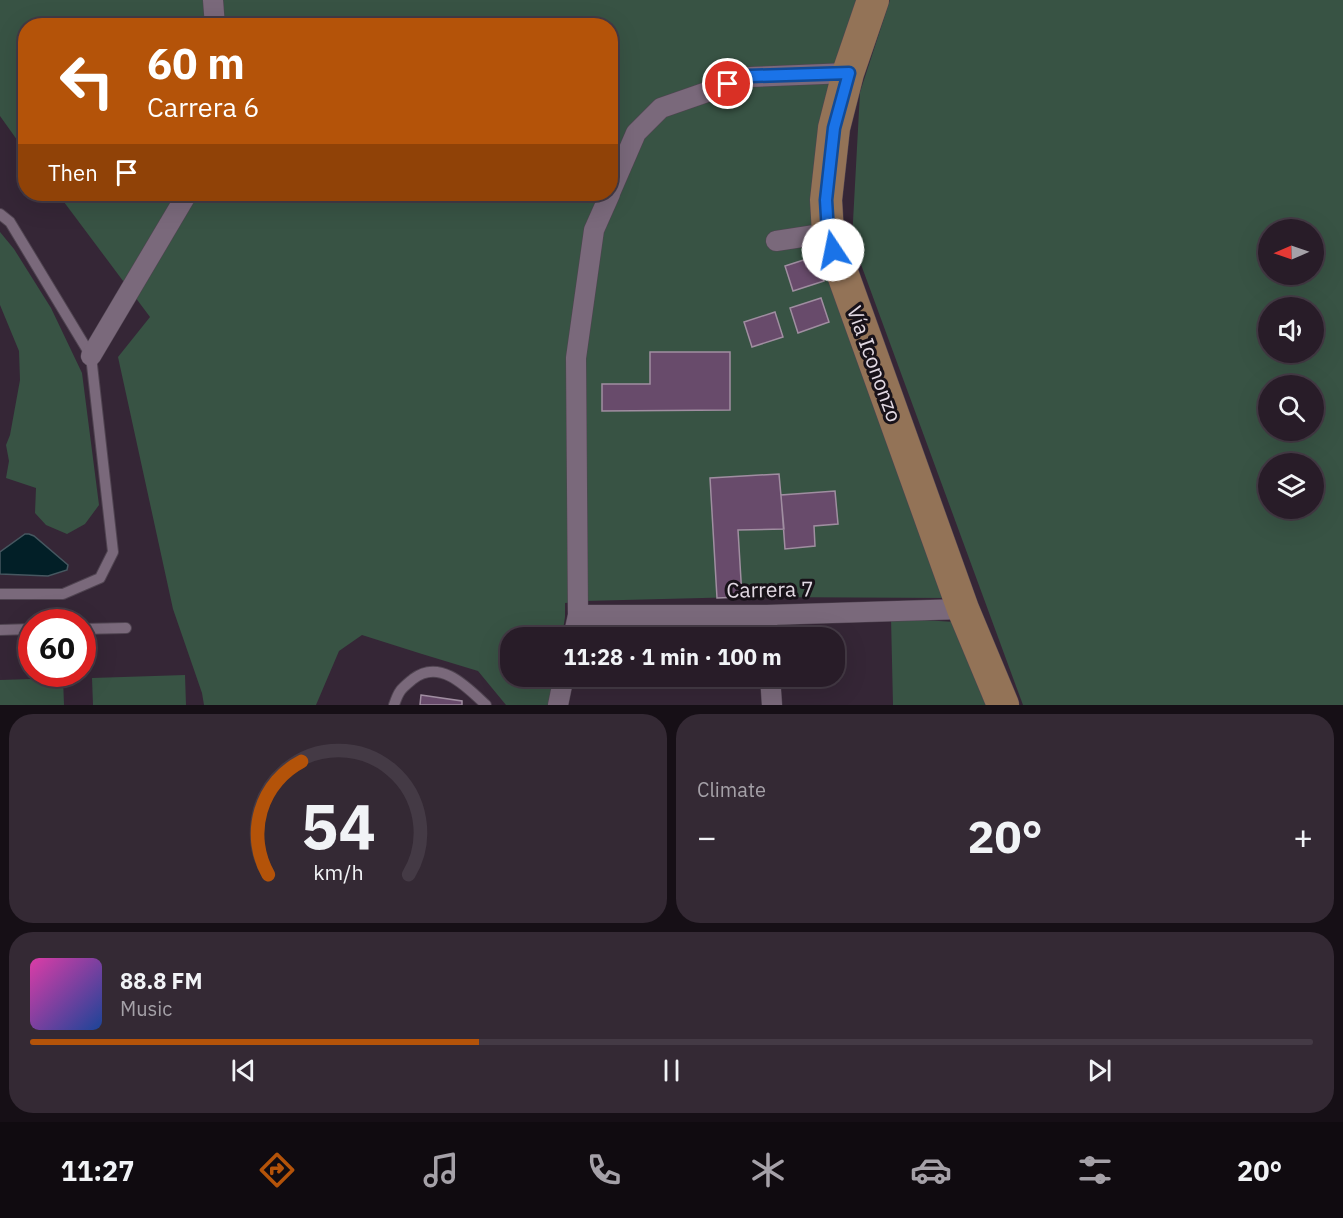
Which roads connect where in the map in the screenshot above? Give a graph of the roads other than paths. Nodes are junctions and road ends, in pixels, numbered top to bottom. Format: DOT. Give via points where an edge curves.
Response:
graph roads {
  1 [pos="213,0"];
  2 [pos="873,0"];
  3 [pos="214,18"];
  4 [pos="849,73"];
  5 [pos="618,175"];
  6 [pos="183,201"];
  7 [pos="607,201"];
  8 [pos="0,214"];
  9 [pos="828,233"];
  10 [pos="776,241"];
  11 [pos="91,356"];
  12 [pos="0,594"];
  13 [pos="965,614"];
  14 [pos="578,615"];
  15 [pos="767,615"];
  16 [pos="575,627"];
  17 [pos="768,627"];
  18 [pos="126,628"];
  19 [pos="18,629"];
  20 [pos="96,629"];
  21 [pos="0,630"];
  22 [pos="562,687"];
  23 [pos="771,687"];
  24 [pos="394,705"];
  25 [pos="486,705"];
  26 [pos="558,705"];
  27 [pos="772,705"];
  28 [pos="1003,705"];
  1 -- 3 [label="street"];
  2 -- 4 [label="main road, Vía Icononzo"];
  4 -- 5 [label="street" via="750,76 661,108 636,134"];
  4 -- 9 [label="main road, Vía Icononzo" via="834,128 826,200"];
  6 -- 11 [label="street"];
  7 -- 14 [label="street" via="594,230 576,358"];
  8 -- 11 [label="lane" via="10,222"];
  9 -- 10 [label="street"];
  9 -- 13 [label="main road, Vía Icononzo"];
  11 -- 12 [label="lane" via="113,552 100,578 63,594"];
  13 -- 15 [label="street, Carrera 7"];
  13 -- 28 [label="main road, Vía Icononzo"];
  14 -- 15 [label="street, Carrera 7"];
  14 -- 16 [label="street"];
  15 -- 17 [label="street"];
  18 -- 20 [label="lane"];
  19 -- 21 [label="lane"];
  22 -- 26 [label="street"];
  23 -- 27 [label="street"];
  24 -- 25 [label="lane" via="399,690 420,674 438,671 463,682"];
}
